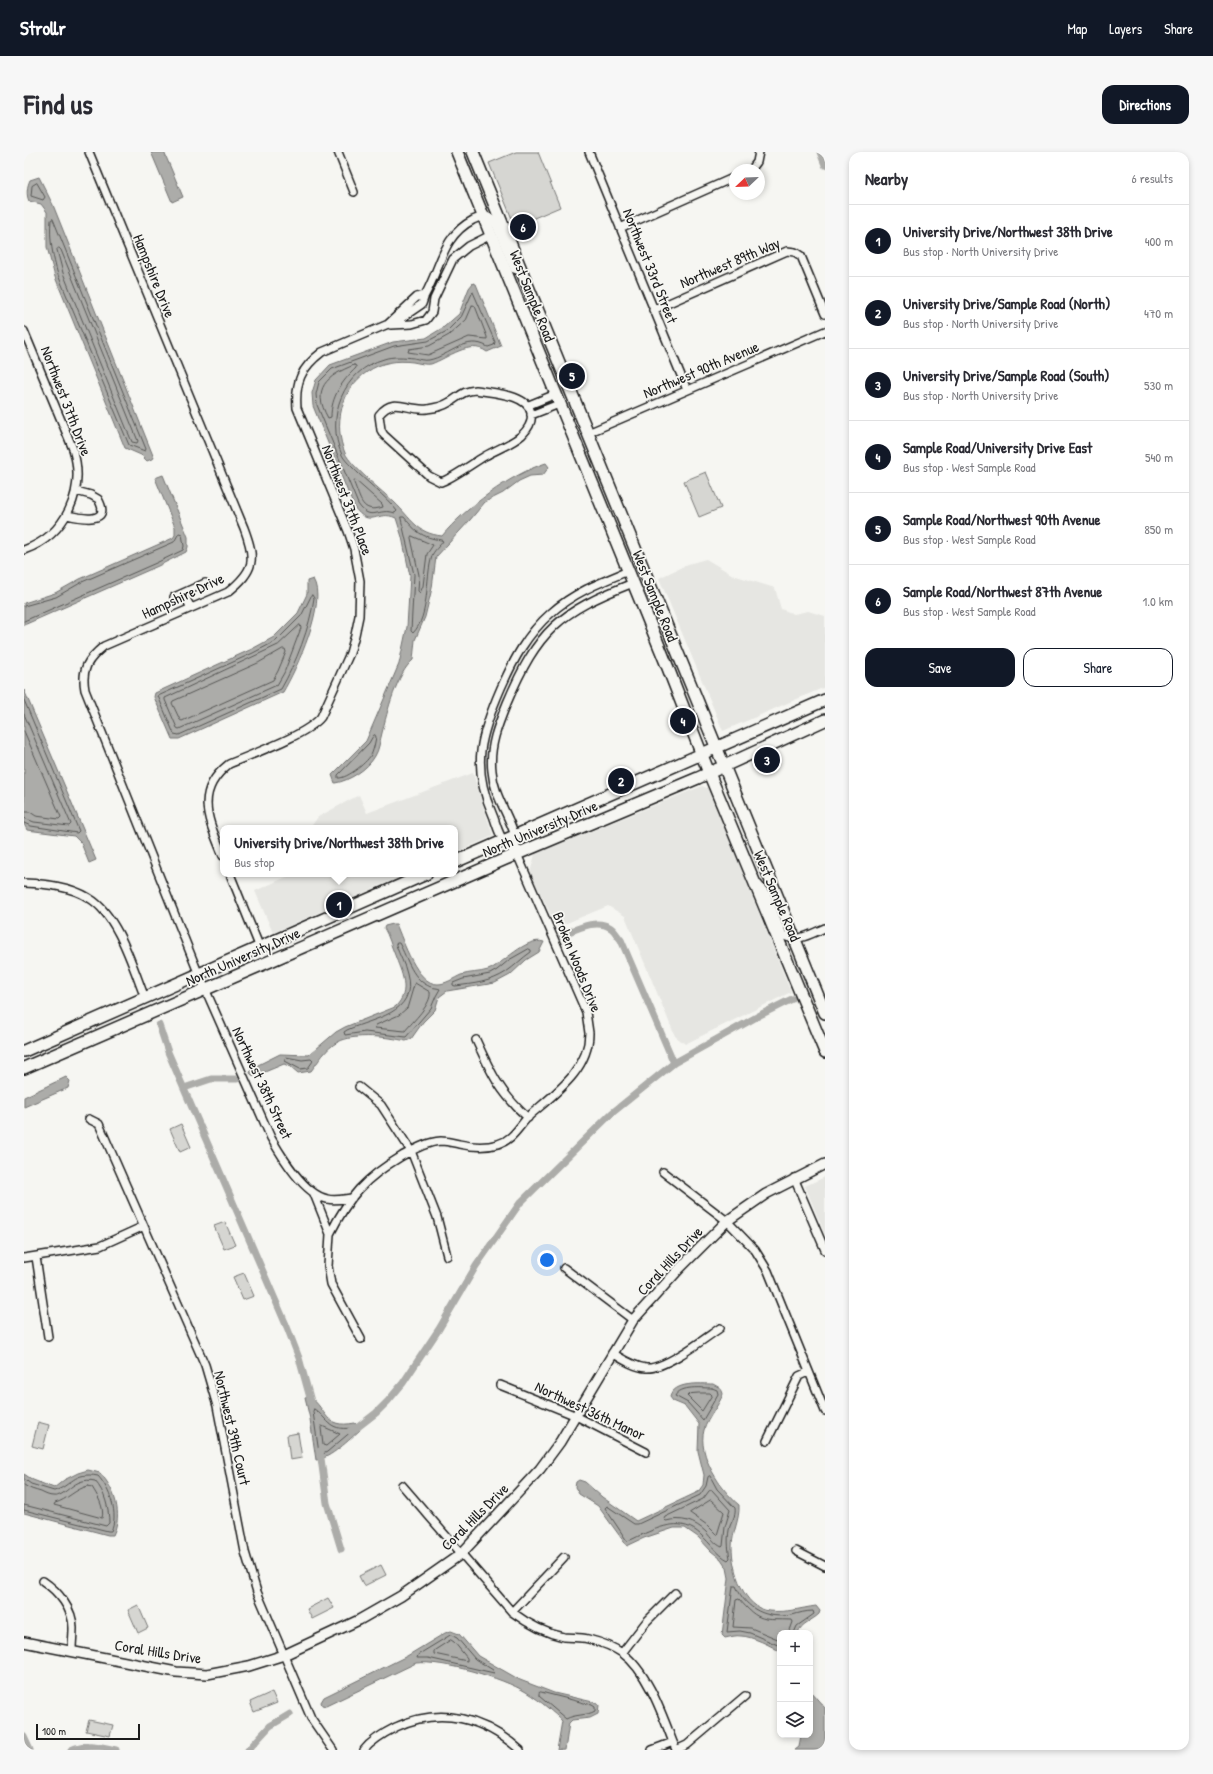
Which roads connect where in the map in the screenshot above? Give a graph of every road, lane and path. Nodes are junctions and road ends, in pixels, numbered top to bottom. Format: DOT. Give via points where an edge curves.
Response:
graph roads {
  1 [pos="89,152"];
  2 [pos="338,152"];
  3 [pos="457,152"];
  4 [pos="474,152"];
  5 [pos="589,152"];
  6 [pos="759,152"];
  7 [pos="756,164"];
  8 [pos="729,180"];
  9 [pos="354,192"];
  10 [pos="483,215"];
  11 [pos="620,228"];
  12 [pos="491,235"];
  13 [pos="522,272"];
  14 [pos="425,295"];
  15 [pos="434,299"];
  16 [pos="654,310"];
  17 [pos="825,314"];
  18 [pos="386,325"];
  19 [pos="24,331"];
  20 [pos="825,331"];
  21 [pos="538,351"];
  22 [pos="688,390"];
  23 [pos="558,399"];
  24 [pos="529,405"];
  25 [pos="531,415"];
  26 [pos="588,433"];
  27 [pos="580,454"];
  28 [pos="76,491"];
  29 [pos="67,515"];
  30 [pos="626,526"];
  31 [pos="24,550"];
  32 [pos="628,571"];
  33 [pos="633,582"];
  34 [pos="205,583"];
  35 [pos="183,593"];
  36 [pos="174,597"];
  37 [pos="566,601"];
  38 [pos="191,608"];
  39 [pos="572,611"];
  40 [pos="513,661"];
  41 [pos="524,666"];
  42 [pos="825,700"];
  43 [pos="825,720"];
  44 [pos="484,731"];
  45 [pos="495,736"];
  46 [pos="717,747"];
  47 [pos="702,754"];
  48 [pos="725,766"];
  49 [pos="709,773"];
  50 [pos="501,805"];
  51 [pos="490,810"];
  52 [pos="514,836"];
  53 [pos="504,841"];
  54 [pos="220,848"];
  55 [pos="517,854"];
  56 [pos="458,861"];
  57 [pos="231,877"];
  58 [pos="419,877"];
  59 [pos="753,878"];
  60 [pos="24,883"];
  61 [pos="388,891"];
  62 [pos="371,898"];
  63 [pos="395,908"];
  64 [pos="379,915"];
  65 [pos="825,928"];
  66 [pos="795,940"];
  67 [pos="782,946"];
  68 [pos="260,948"];
  69 [pos="198,975"];
  70 [pos="205,990"];
  71 [pos="145,998"];
  72 [pos="820,1001"];
  73 [pos="825,1013"];
  74 [pos="476,1040"];
  75 [pos="24,1051"];
  76 [pos="825,1052"];
  77 [pos="24,1068"];
  78 [pos="359,1087"];
  79 [pos="528,1118"];
  80 [pos="89,1119"];
  81 [pos="411,1151"];
  82 [pos="825,1164"];
  83 [pos="663,1172"];
  84 [pos="794,1178"];
  85 [pos="314,1194"];
  86 [pos="352,1198"];
  87 [pos="727,1221"];
  88 [pos="144,1226"];
  89 [pos="330,1234"];
  90 [pos="825,1250"];
  91 [pos="447,1256"];
  92 [pos="36,1257"];
  93 [pos="24,1258"];
  94 [pos="564,1268"];
  95 [pos="633,1320"];
  96 [pos="720,1328"];
  97 [pos="48,1337"];
  98 [pos="361,1339"];
  99 [pos="612,1353"];
  100 [pos="808,1372"];
  101 [pos="500,1385"];
  102 [pos="825,1411"];
  103 [pos="574,1415"];
  104 [pos="767,1441"];
  105 [pos="646,1452"];
  106 [pos="402,1485"];
  107 [pos="796,1551"];
  108 [pos="461,1554"];
  109 [pos="564,1557"];
  110 [pos="825,1566"];
  111 [pos="43,1581"];
  112 [pos="676,1593"];
  113 [pos="512,1612"];
  114 [pos="24,1642"];
  115 [pos="72,1650"];
  116 [pos="622,1653"];
  117 [pos="284,1655"];
  118 [pos="745,1696"];
  119 [pos="672,1742"];
  120 [pos="333,1750"];
  121 [pos="364,1750"];
  122 [pos="520,1750"];
  123 [pos="652,1750"];
  124 [pos="676,1750"];
  1 -- 38 [label="street, Hampshire Drive" via="251,548 252,561 240,582 228,592"];
  2 -- 9 [label="street"];
  3 -- 10 [label="main road, West Sample Road"];
  4 -- 13 [label="main road, West Sample Road"];
  5 -- 11 [label="street, Northwest 33rd Street"];
  6 -- 7 [label="street"];
  8 -- 11 [label="street"];
  10 -- 12 [label="main road, West Sample Road"];
  10 -- 13 [label="street" via="490,217 496,225 514,269"];
  10 -- 14 [label="street" via="462,227 451,237"];
  11 -- 16 [label="street, Northwest 33rd Street"];
  12 -- 15 [label="street, Northwest 37th Place" via="458,254 448,267"];
  12 -- 21 [label="main road, West Sample Road"];
  13 -- 26 [label="main road, West Sample Road"];
  14 -- 15 [label="street"];
  14 -- 18 [label="street, Northwest 37th Place" via="417,297"];
  15 -- 18 [label="street, Northwest 37th Place" via="432,312 426,320 412,324"];
  16 -- 17 [label="street, Northwest 89th Way" via="787,251 801,256"];
  16 -- 22 [label="street, Northwest 33rd Street"];
  18 -- 54 [label="street, Northwest 37th Place" via="322,352 312,360 299,379 297,408 354,549 360,581 359,616 350,653 317,723 229,764 212,780 206,800 207,809"];
  19 -- 28 [label="street, Northwest 37th Drive" via="73,449 78,467"];
  20 -- 22 [label="street, Northwest 90th Avenue"];
  21 -- 23 [label="main road, West Sample Road"];
  21 -- 26 [label="main road" via="552,367 576,426 581,432"];
  22 -- 26 [label="street, Northwest 90th Avenue"];
  23 -- 24 [label="street"];
  23 -- 25 [label="street"];
  23 -- 27 [label="main road, West Sample Road"];
  24 -- 25 [label="street"];
  24 -- 25 [label="street" via="509,396 476,390 466,391 438,407 415,409 390,405 378,415 384,435 429,476 440,482 446,481 521,436 531,422"];
  26 -- 30 [label="main road, West Sample Road"];
  27 -- 30 [label="main road" via="589,457 612,510"];
  27 -- 32 [label="main road, West Sample Road"];
  28 -- 29 [label="street, Northwest 37th Drive"];
  28 -- 29 [label="street" via="98,499 100,513 95,518 86,520"];
  29 -- 31 [label="street" via="45,539"];
  30 -- 46 [label="main road, West Sample Road"];
  32 -- 33 [label="main road, West Sample Road"];
  32 -- 37 [label="street, Broken Woods Drive" via="594,585"];
  33 -- 39 [label="street, Broken Woods Drive" via="598,596"];
  33 -- 47 [label="main road, West Sample Road"];
  34 -- 35 [label="street"];
  35 -- 36 [label="street"];
  35 -- 38 [label="street"];
  37 -- 39 [label="street"];
  37 -- 40 [label="street, Broken Woods Drive" via="534,630"];
  38 -- 69 [label="street, Hampshire Drive" via="104,646 92,655 83,679 85,690"];
  39 -- 41 [label="street, Broken Woods Drive" via="542,638"];
  40 -- 41 [label="street"];
  40 -- 44 [label="street, Broken Woods Drive"];
  41 -- 45 [label="street, Broken Woods Drive"];
  42 -- 46 [label="main road, North University Drive"];
  43 -- 48 [label="main road, North University Drive"];
  44 -- 45 [label="street"];
  44 -- 51 [label="street, Broken Woods Drive" via="480,765"];
  45 -- 50 [label="street, Broken Woods Drive" via="492,769 495,790"];
  46 -- 47 [label="main road, North University Drive"];
  46 -- 48 [label="main road, West Sample Road"];
  47 -- 49 [label="main road, West Sample Road"];
  47 -- 52 [label="main road, North University Drive"];
  48 -- 49 [label="main road, North University Drive"];
  48 -- 66 [label="main road, West Sample Road"];
  49 -- 55 [label="main road, North University Drive"];
  49 -- 59 [label="main road, West Sample Road"];
  50 -- 51 [label="street"];
  50 -- 52 [label="street, Broken Woods Drive"];
  51 -- 53 [label="street, Broken Woods Drive"];
  52 -- 53 [label="main road, North University Drive"];
  52 -- 55 [label="street, Broken Woods Drive"];
  53 -- 55 [label="street, Broken Woods Drive"];
  53 -- 56 [label="main road, North University Drive"];
  55 -- 63 [label="main road, North University Drive"];
  55 -- 79 [label="street, Broken Woods Drive" via="586,1012 589,1034 585,1055 575,1072"];
  57 -- 68 [label="street"];
  58 -- 61 [label="main road, North University Drive"];
  59 -- 66 [label="street" via="767,895 783,936"];
  59 -- 67 [label="main road, West Sample Road"];
  60 -- 71 [label="street" via="64,888 99,905 115,928"];
  61 -- 62 [label="main road, North University Drive"];
  61 -- 63 [label="main road"];
  62 -- 64 [label="main road"];
  62 -- 68 [label="main road, North University Drive"];
  63 -- 64 [label="main road, North University Drive"];
  64 -- 70 [label="main road, North University Drive"];
  65 -- 66 [label="street"];
  66 -- 72 [label="main road, West Sample Road"];
  67 -- 72 [label="main road" via="793,956 805,984"];
  67 -- 76 [label="main road, West Sample Road"];
  68 -- 69 [label="main road, North University Drive"];
  69 -- 70 [label="street, Northwest 38th Street"];
  69 -- 71 [label="main road, North University Drive"];
  70 -- 77 [label="main road, North University Drive"];
  70 -- 85 [label="street, Northwest 38th Street" via="281,1156"];
  71 -- 75 [label="main road, North University Drive"];
  72 -- 73 [label="main road, West Sample Road"];
  74 -- 79 [label="street" via="493,1077 514,1105"];
  78 -- 81 [label="street" via="381,1105"];
  79 -- 81 [label="street, Broken Woods Drive" via="517,1132 499,1144 480,1148 443,1141 429,1142"];
  80 -- 88 [label="street, Northwest 39th Court" via="99,1124"];
  81 -- 86 [label="street, Broken Woods Drive" via="381,1168 366,1180"];
  81 -- 91 [label="street" via="437,1217"];
  82 -- 84 [label="street, Coral Hills Drive"];
  83 -- 87 [label="street"];
  84 -- 87 [label="street, Coral Hills Drive"];
  84 -- 90 [label="street"];
  85 -- 86 [label="street, Northwest 38th Street" via="326,1199"];
  85 -- 89 [label="street, Northwest 38th Street"];
  86 -- 89 [label="street, Northwest 38th Street"];
  87 -- 95 [label="street, Coral Hills Drive"];
  87 -- 100 [label="street" via="754,1250 768,1271"];
  88 -- 92 [label="street" via="100,1246"];
  88 -- 117 [label="street, Northwest 39th Court" via="205,1365 217,1406 245,1552 257,1592"];
  89 -- 98 [label="street, Northwest 38th Street" via="328,1266 331,1284"];
  92 -- 93 [label="street"];
  92 -- 97 [label="street"];
  94 -- 95 [label="street"];
  95 -- 99 [label="street, Coral Hills Drive"];
  96 -- 99 [label="street" via="668,1362 654,1368 638,1366"];
  99 -- 103 [label="street, Coral Hills Drive"];
  100 -- 102 [label="street"];
  100 -- 104 [label="street" via="799,1376"];
  101 -- 103 [label="street, Northwest 36th Manor"];
  103 -- 105 [label="street, Northwest 36th Manor"];
  103 -- 108 [label="street, Coral Hills Drive" via="560,1442 540,1469"];
  106 -- 108 [label="street"];
  107 -- 110 [label="street"];
  108 -- 113 [label="street"];
  108 -- 117 [label="street, Coral Hills Drive" via="401,1596 365,1617"];
  109 -- 113 [label="street"];
  111 -- 115 [label="street" via="54,1588 69,1612 73,1627"];
  112 -- 116 [label="street" via="646,1622"];
  113 -- 116 [label="street" via="545,1632 565,1637 586,1638 606,1644"];
  114 -- 115 [label="street, Coral Hills Drive"];
  115 -- 117 [label="street, Coral Hills Drive" via="176,1672 207,1674 249,1666"];
  116 -- 119 [label="street" via="636,1667 650,1689"];
  117 -- 120 [label="street, Northwest 39th Court" via="310,1718"];
  118 -- 124 [label="street" via="687,1745"];
  119 -- 123 [label="street"];
  119 -- 124 [label="street"];
  121 -- 122 [label="street" via="385,1733 406,1723 450,1716 485,1726"];
}
